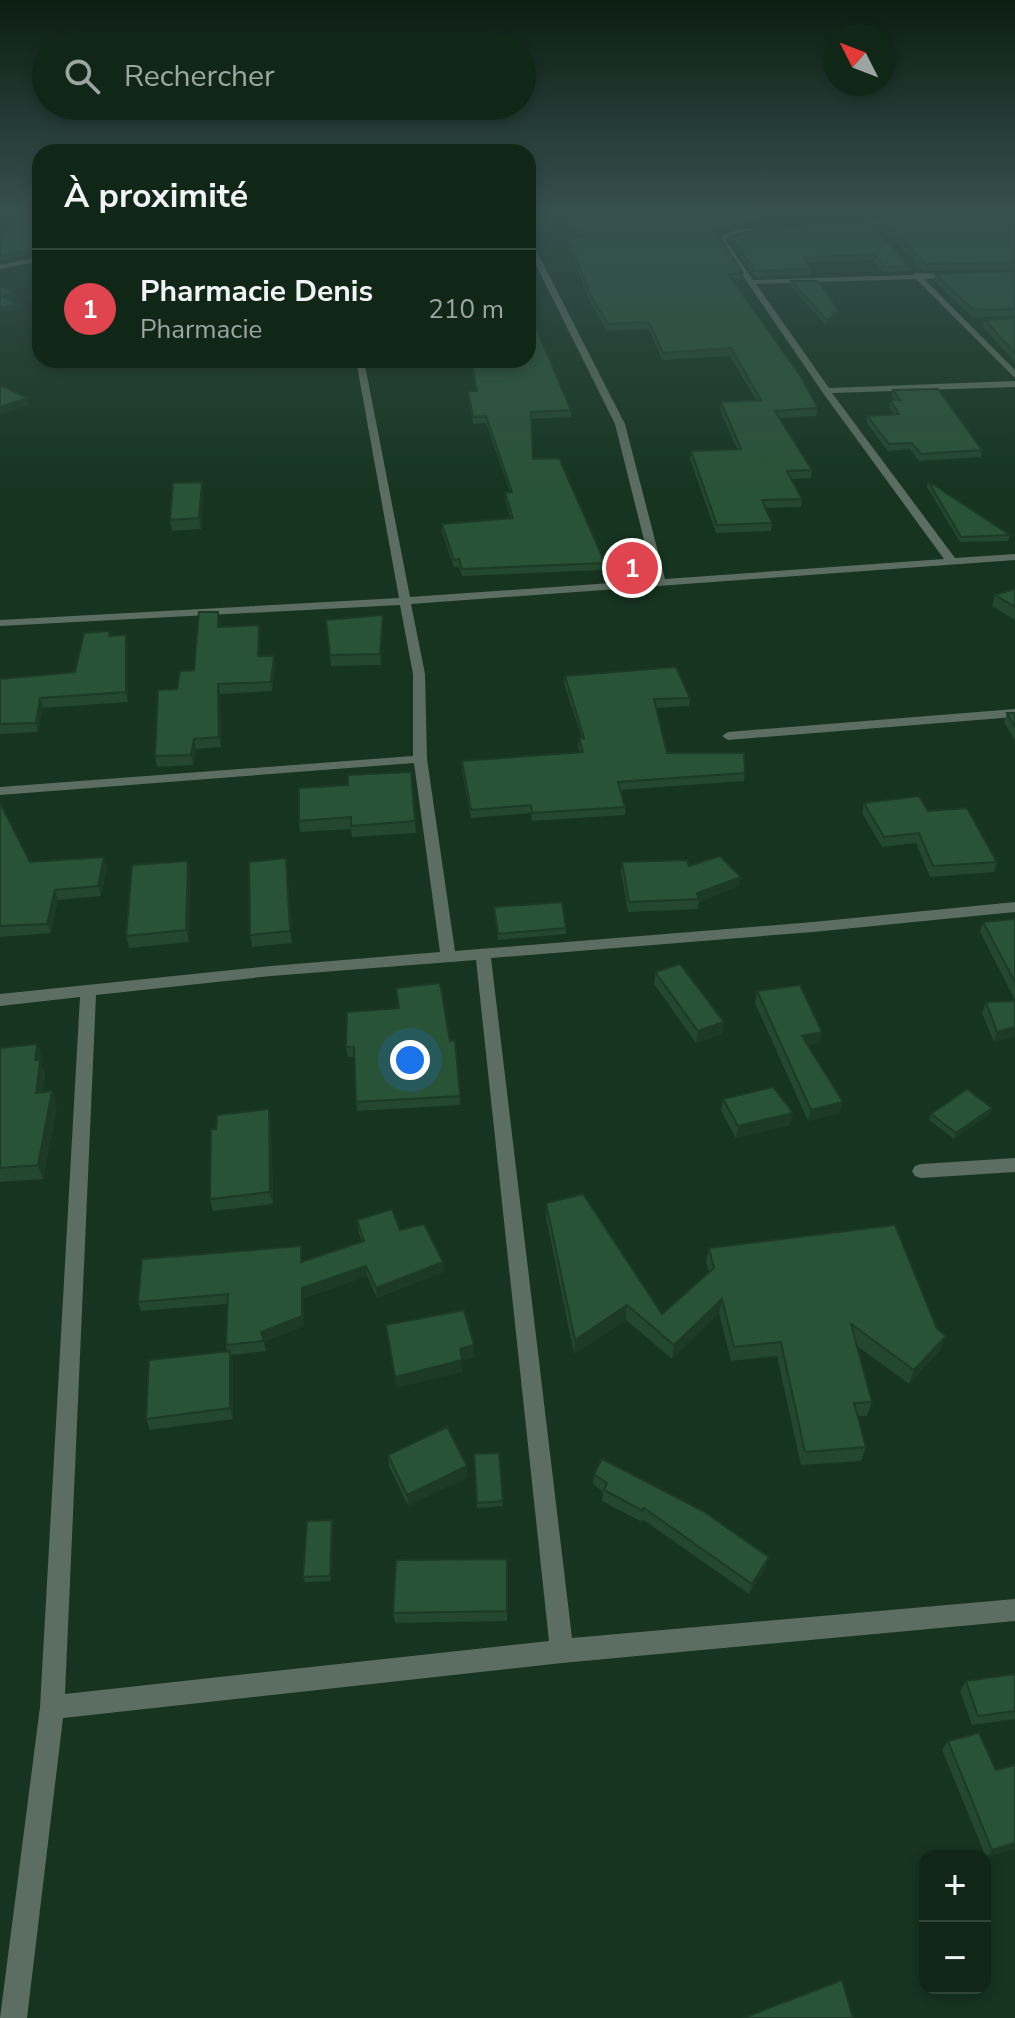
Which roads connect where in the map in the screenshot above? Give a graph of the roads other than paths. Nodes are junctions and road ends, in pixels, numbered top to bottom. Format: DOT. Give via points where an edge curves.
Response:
graph roads {
  1 [pos="559,304"];
  2 [pos="767,304"];
  3 [pos="946,304"];
  4 [pos="978,322"];
  5 [pos="965,323"];
  6 [pos="361,368"];
  7 [pos="1015,375"];
  8 [pos="1015,384"];
  9 [pos="826,391"];
  10 [pos="1015,557"];
  11 [pos="952,562"];
  12 [pos="660,581"];
  13 [pos="405,601"];
  14 [pos="0,623"];
  15 [pos="1015,713"];
  16 [pos="728,736"];
  17 [pos="420,759"];
  18 [pos="0,791"];
  19 [pos="1015,907"];
  20 [pos="448,955"];
  21 [pos="483,955"];
  22 [pos="88,990"];
  23 [pos="0,1000"];
  24 [pos="1015,1165"];
  25 [pos="921,1171"];
  26 [pos="1015,1610"];
  27 [pos="562,1651"];
  28 [pos="52,1707"];
  29 [pos="13,2018"];
  1 -- 12 [label="street" via="620,424"];
  2 -- 9 [label="street"];
  3 -- 5 [label="street"];
  4 -- 5 [label="street"];
  5 -- 7 [label="street"];
  6 -- 13 [label="street"];
  8 -- 9 [label="street"];
  9 -- 11 [label="street"];
  10 -- 11 [label="street"];
  11 -- 12 [label="street"];
  12 -- 13 [label="street"];
  13 -- 14 [label="street"];
  13 -- 17 [label="street" via="419,674"];
  15 -- 16 [label="street"];
  17 -- 18 [label="street"];
  17 -- 20 [label="street"];
  19 -- 21 [label="street"];
  20 -- 21 [label="street"];
  20 -- 22 [label="street"];
  21 -- 27 [label="street"];
  22 -- 23 [label="street"];
  22 -- 28 [label="street"];
  24 -- 25 [label="street"];
  26 -- 27 [label="street"];
  27 -- 28 [label="street"];
  28 -- 29 [label="street"];
}
